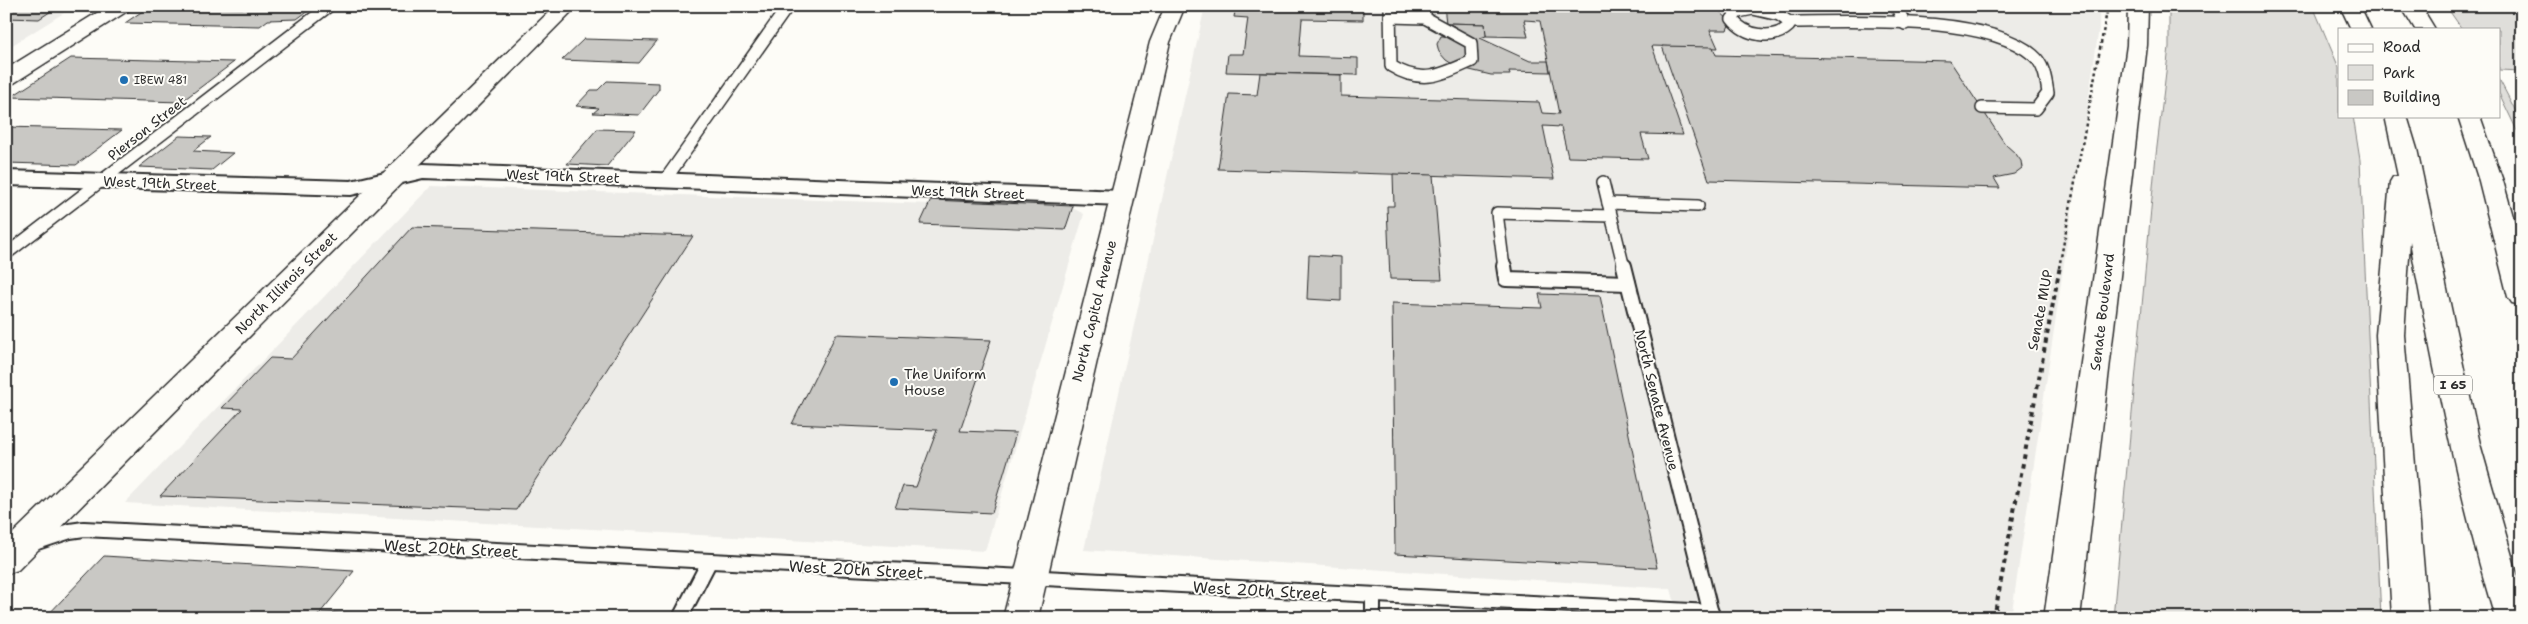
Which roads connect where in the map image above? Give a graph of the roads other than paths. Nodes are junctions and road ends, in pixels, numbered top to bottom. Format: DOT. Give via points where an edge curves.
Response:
graph roads {
  1 [pos="90,6"];
  2 [pos="122,6"];
  3 [pos="329,6"];
  4 [pos="566,6"];
  5 [pos="788,6"];
  6 [pos="1175,6"];
  7 [pos="1390,6"];
  8 [pos="1425,6"];
  9 [pos="1896,6"];
  10 [pos="2138,6"];
  11 [pos="2350,6"];
  12 [pos="2411,6"];
  13 [pos="1390,17"];
  14 [pos="1425,18"];
  15 [pos="1789,22"];
  16 [pos="1905,24"];
  17 [pos="2361,28"];
  18 [pos="2424,28"];
  19 [pos="6,62"];
  20 [pos="6,78"];
  21 [pos="1982,108"];
  22 [pos="2397,118"];
  23 [pos="2470,118"];
  24 [pos="2405,148"];
  25 [pos="6,178"];
  26 [pos="392,179"];
  27 [pos="664,180"];
  28 [pos="101,181"];
  29 [pos="1603,182"];
  30 [pos="1122,198"];
  31 [pos="1698,206"];
  32 [pos="1609,209"];
  33 [pos="6,254"];
  34 [pos="1628,283"];
  35 [pos="2522,297"];
  36 [pos="9,557"];
  37 [pos="709,562"];
  38 [pos="1030,578"];
  39 [pos="1373,595"];
  40 [pos="1711,615"];
  41 [pos="680,618"];
  42 [pos="1020,618"];
  43 [pos="1373,618"];
  44 [pos="2062,618"];
  45 [pos="2410,618"];
  46 [pos="2513,618"];
  1 -- 19 [label="main road"];
  2 -- 20 [label="main road"];
  3 -- 28 [label="lane, Pierson Street"];
  4 -- 26 [label="main road, North Illinois Street"];
  5 -- 27 [label="lane"];
  6 -- 30 [label="main road, North Capitol Avenue" via="1160,42"];
  7 -- 13 [label="lane"];
  8 -- 14 [label="lane"];
  9 -- 16 [label="lane"];
  10 -- 44 [label="main road, Senate Boulevard" via="2137,45"];
  11 -- 17 [label="main road"];
  12 -- 18 [label="main road"];
  13 -- 14 [label="lane"];
  13 -- 14 [label="lane" via="1390,66 1405,76 1439,77 1472,61 1471,43"];
  15 -- 15 [label="lane" via="1762,10 1738,12 1732,19 1746,30 1764,34 1781,33"];
  15 -- 16 [label="lane"];
  16 -- 21 [label="lane" via="1965,29 2002,38 2032,54 2046,72 2048,93 2036,109"];
  22 -- 24 [label="main road, I 65"];
  23 -- 35 [label="main road" via="2491,181"];
  24 -- 45 [label="main road" via="2390,335"];
  24 -- 46 [label="main road, I 65" via="2465,448 2496,569"];
  25 -- 28 [label="street, West 19th Street"];
  26 -- 27 [label="street, West 19th Street" via="423,171"];
  26 -- 28 [label="street, West 19th Street" via="351,188"];
  26 -- 36 [label="main road, North Illinois Street"];
  27 -- 30 [label="street, West 19th Street"];
  28 -- 33 [label="lane, Pierson Street"];
  29 -- 32 [label="lane, North Senate Avenue"];
  30 -- 38 [label="main road, North Capitol Avenue"];
  31 -- 32 [label="lane"];
  32 -- 34 [label="lane, North Senate Avenue"];
  32 -- 34 [label="lane" via="1497,213 1506,279"];
  34 -- 40 [label="lane, North Senate Avenue"];
  36 -- 37 [label="lane, West 20th Street" via="46,538 84,529"];
  37 -- 38 [label="lane, West 20th Street"];
  37 -- 41 [label="lane"];
  38 -- 39 [label="lane, West 20th Street"];
  38 -- 42 [label="main road, North Capitol Avenue"];
  39 -- 40 [label="lane, West 20th Street"];
  39 -- 43 [label="lane"];
}
